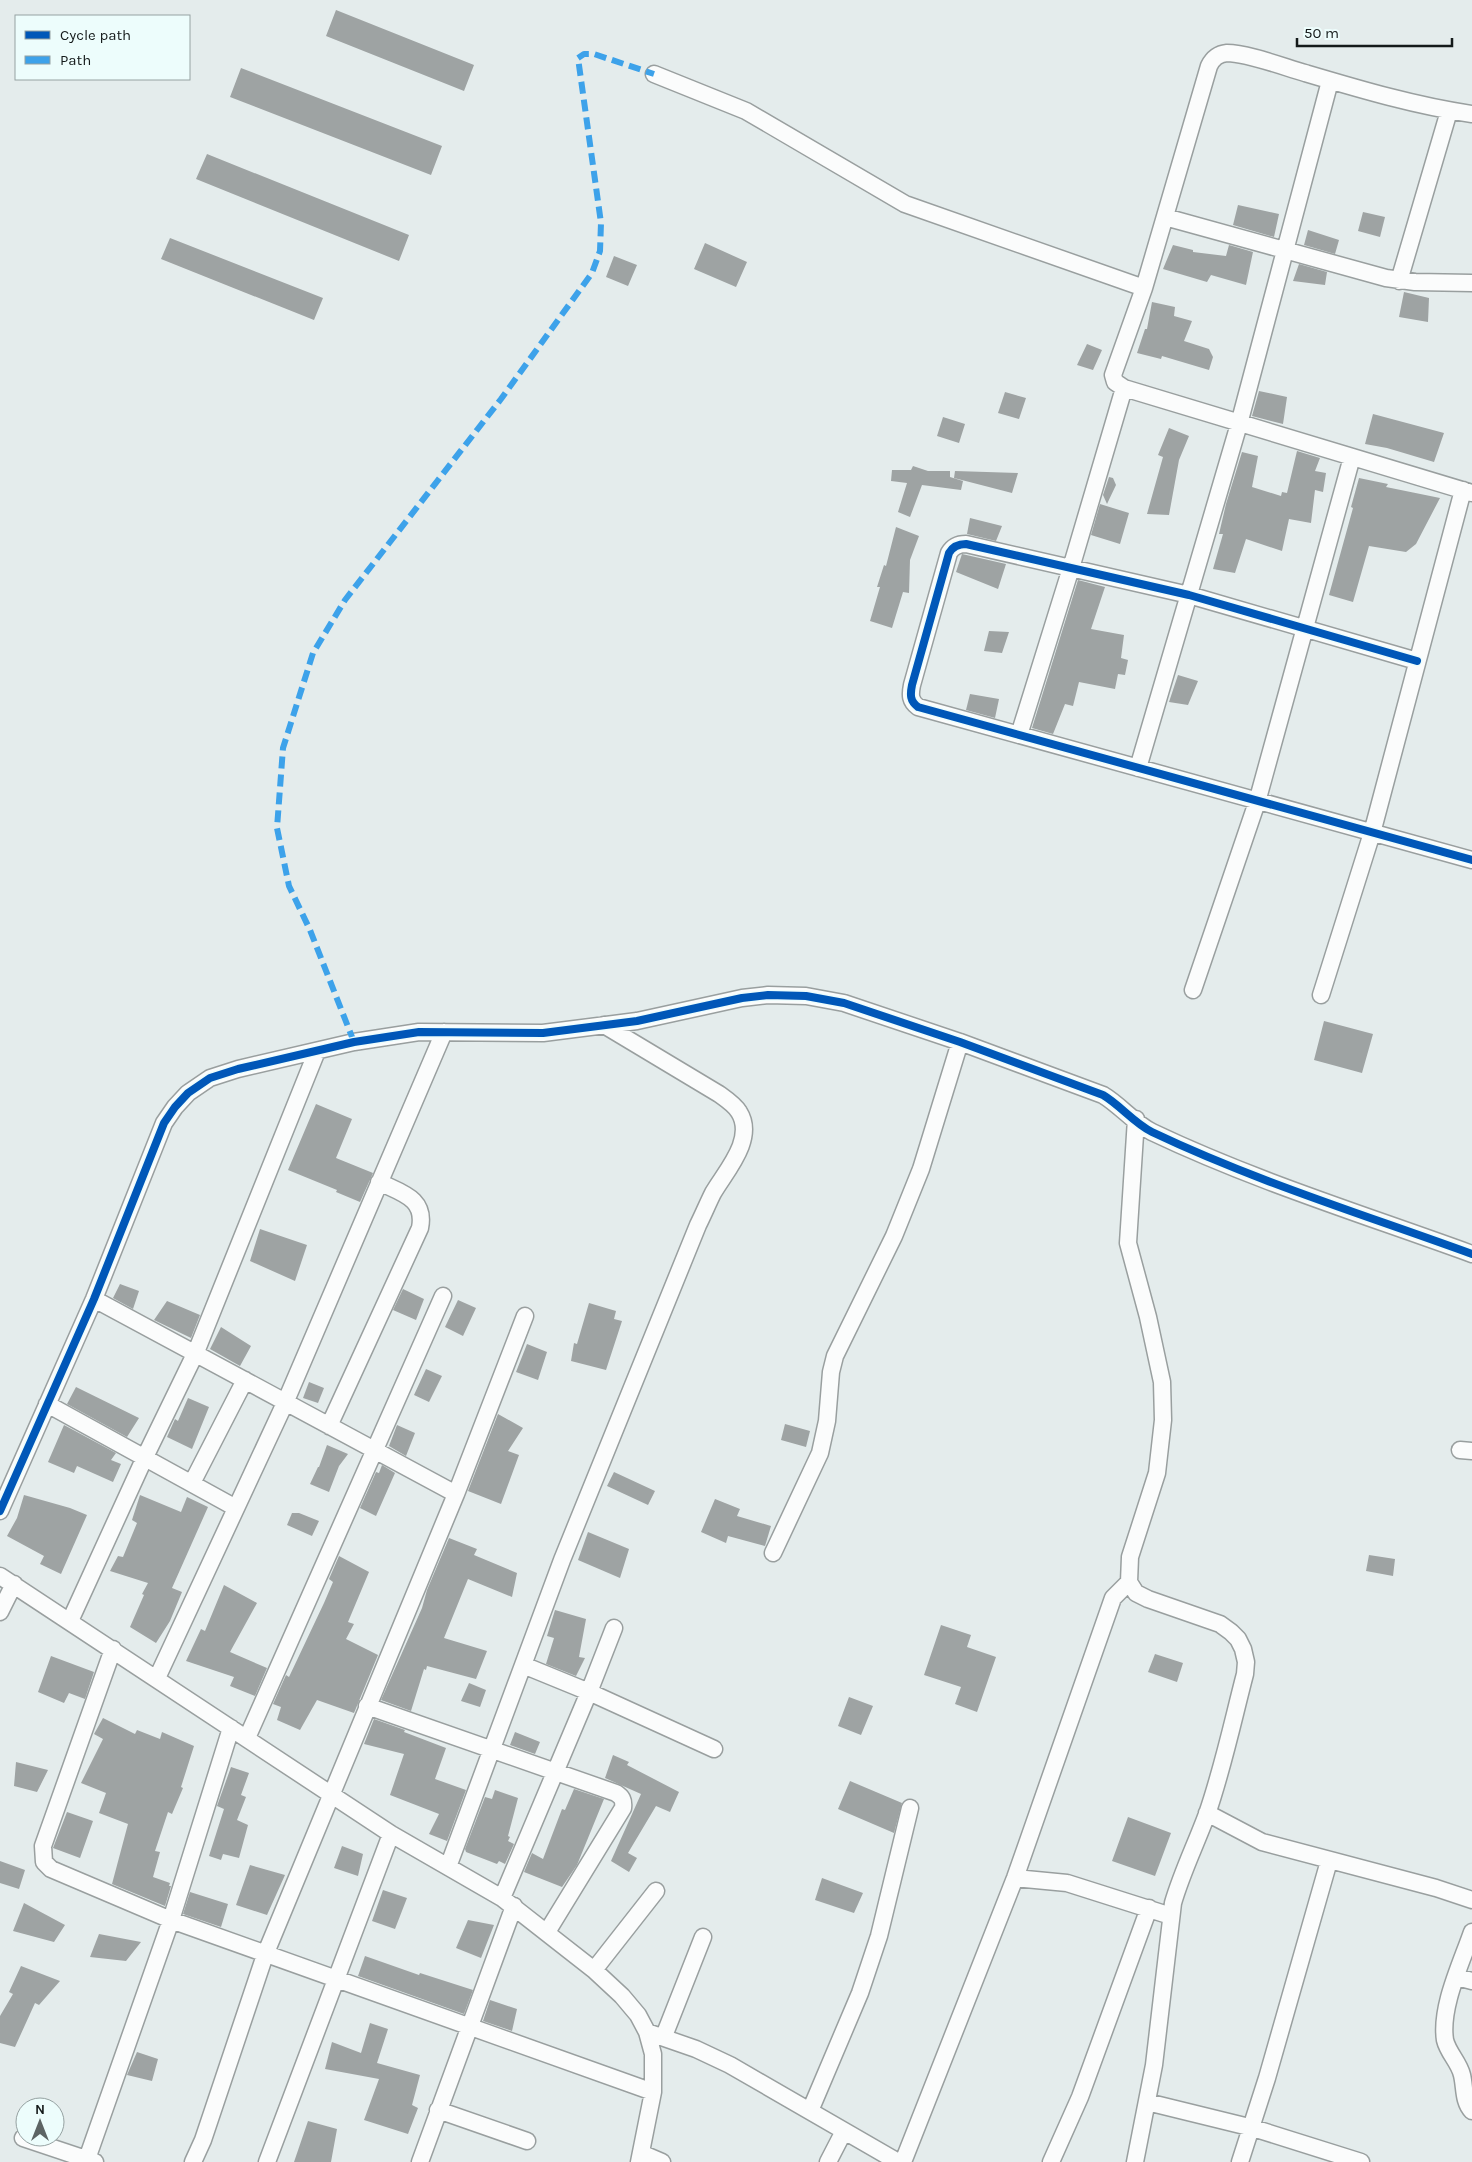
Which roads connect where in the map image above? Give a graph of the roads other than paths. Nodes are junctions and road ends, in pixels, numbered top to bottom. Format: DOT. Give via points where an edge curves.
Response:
graph roads {
  1 [pos="654,74"];
  2 [pos="1330,80"];
  3 [pos="1449,111"];
  4 [pos="1472,114"];
  5 [pos="1165,216"];
  6 [pos="1284,251"];
  7 [pos="1399,280"];
  8 [pos="1472,283"];
  9 [pos="1144,288"];
  10 [pos="1124,388"];
  11 [pos="1239,424"];
  12 [pos="1352,457"];
  13 [pos="1468,491"];
  14 [pos="1071,568"];
  15 [pos="1189,595"];
  16 [pos="1304,628"];
  17 [pos="1417,661"];
  18 [pos="1018,735"];
  19 [pos="1138,768"];
  20 [pos="1257,802"];
  21 [pos="1372,833"];
  22 [pos="1472,860"];
  23 [pos="1193,990"];
  24 [pos="1321,995"];
  25 [pos="604,1025"];
  26 [pos="444,1032"];
  27 [pos="960,1042"];
  28 [pos="317,1051"];
  29 [pos="1136,1119"];
  30 [pos="379,1182"];
  31 [pos="1472,1254"];
  32 [pos="443,1296"];
  33 [pos="94,1299"];
  34 [pos="525,1316"];
  35 [pos="196,1352"];
  36 [pos="245,1380"];
  37 [pos="285,1403"];
  38 [pos="47,1404"];
  39 [pos="329,1426"];
  40 [pos="376,1451"];
  41 [pos="145,1457"];
  42 [pos="192,1483"];
  43 [pos="456,1494"];
  44 [pos="236,1508"];
  45 [pos="0,1511"];
  46 [pos="773,1553"];
  47 [pos="7,1580"];
  48 [pos="1129,1582"];
  49 [pos="0,1612"];
  50 [pos="70,1621"];
  51 [pos="614,1628"];
  52 [pos="113,1649"];
  53 [pos="523,1665"];
  54 [pos="157,1678"];
  55 [pos="589,1692"];
  56 [pos="367,1706"];
  57 [pos="231,1728"];
  58 [pos="246,1738"];
  59 [pos="714,1749"];
  60 [pos="492,1750"];
  61 [pos="555,1772"];
  62 [pos="330,1793"];
  63 [pos="910,1808"];
  64 [pos="1207,1813"];
  65 [pos="391,1834"];
  66 [pos="1329,1861"];
  67 [pos="448,1867"];
  68 [pos="1015,1878"];
  69 [pos="656,1891"];
  70 [pos="1472,1900"];
  71 [pos="508,1902"];
  72 [pos="1149,1908"];
  73 [pos="1171,1916"];
  74 [pos="171,1920"];
  75 [pos="547,1932"];
  76 [pos="1472,1932"];
  77 [pos="704,1937"];
  78 [pos="265,1954"];
  79 [pos="594,1970"];
  80 [pos="1464,1979"];
  81 [pos="337,1980"];
  82 [pos="470,2025"];
  83 [pos="647,2032"];
  84 [pos="664,2036"];
  85 [pos="653,2092"];
  86 [pos="1147,2102"];
  87 [pos="438,2110"];
  88 [pos="810,2111"];
  89 [pos="1472,2111"];
  90 [pos="1252,2128"];
  91 [pos="844,2132"];
  92 [pos="527,2141"];
  93 [pos="50,2147"];
  94 [pos="640,2158"];
  95 [pos="91,2161"];
  96 [pos="193,2162"];
  97 [pos="267,2162"];
  98 [pos="420,2162"];
  99 [pos="662,2162"];
  100 [pos="828,2162"];
  101 [pos="898,2162"];
  102 [pos="903,2162"];
  103 [pos="1051,2162"];
  104 [pos="1135,2162"];
  105 [pos="1240,2162"];
  106 [pos="1361,2162"];
  1 -- 9 [label="street" via="746,111 905,204"];
  2 -- 3 [label="street"];
  2 -- 5 [label="street" via="1238,54 1220,54 1213,59"];
  2 -- 6 [label="street"];
  3 -- 4 [label="street"];
  3 -- 7 [label="street"];
  5 -- 6 [label="street"];
  5 -- 9 [label="street"];
  6 -- 7 [label="street"];
  6 -- 11 [label="street"];
  7 -- 8 [label="street"];
  9 -- 10 [label="street" via="1113,370 1115,382"];
  10 -- 11 [label="street"];
  10 -- 14 [label="street"];
  11 -- 12 [label="street"];
  11 -- 15 [label="street"];
  12 -- 13 [label="street"];
  12 -- 16 [label="street"];
  13 -- 17 [label="street"];
  14 -- 15 [label="street"];
  14 -- 18 [label="street"];
  14 -- 18 [label="street" via="966,544 955,546 949,553 912,685 913,703"];
  15 -- 16 [label="street"];
  15 -- 19 [label="street"];
  16 -- 17 [label="street"];
  16 -- 20 [label="street"];
  17 -- 21 [label="street"];
  18 -- 19 [label="street"];
  19 -- 20 [label="street"];
  20 -- 21 [label="street"];
  20 -- 23 [label="street"];
  21 -- 22 [label="street"];
  21 -- 24 [label="street"];
  25 -- 26 [label="street" via="543,1033"];
  25 -- 27 [label="street" via="742,998 806,996 844,1003"];
  25 -- 53 [label="street" via="719,1094 739,1112 743,1134 739,1152 698,1225 562,1560"];
  26 -- 28 [label="street" via="419,1032"];
  26 -- 30 [label="street"];
  27 -- 29 [label="street" via="1103,1095"];
  27 -- 46 [label="street" via="921,1169 890,1245 835,1356 828,1421 820,1453"];
  28 -- 33 [label="street" via="210,1078 175,1107 164,1123"];
  28 -- 35 [label="street"];
  29 -- 31 [label="street" via="1149,1130 1254,1177"];
  29 -- 48 [label="street" via="1128,1243 1162,1382 1164,1420 1157,1473 1130,1557"];
  30 -- 37 [label="street"];
  30 -- 39 [label="street" via="409,1197 421,1209 420,1228"];
  32 -- 40 [label="street"];
  33 -- 35 [label="street"];
  33 -- 38 [label="street"];
  34 -- 43 [label="street"];
  35 -- 36 [label="street"];
  35 -- 41 [label="street"];
  36 -- 37 [label="street"];
  36 -- 42 [label="street"];
  37 -- 39 [label="street"];
  37 -- 44 [label="street"];
  38 -- 41 [label="street"];
  38 -- 45 [label="street"];
  39 -- 40 [label="street"];
  40 -- 43 [label="street"];
  40 -- 58 [label="street"];
  41 -- 42 [label="street"];
  41 -- 50 [label="street"];
  42 -- 44 [label="street"];
  43 -- 56 [label="street"];
  44 -- 54 [label="street"];
  47 -- 49 [label="street"];
  47 -- 50 [label="street"];
  48 -- 64 [label="street" via="1136,1593 1148,1599 1220,1624 1238,1638 1243,1649 1245,1674"];
  48 -- 68 [label="street" via="1113,1598"];
  50 -- 52 [label="street"];
  51 -- 55 [label="street"];
  52 -- 54 [label="street"];
  52 -- 74 [label="street" via="43,1846 44,1862 51,1869"];
  53 -- 55 [label="street"];
  53 -- 60 [label="street"];
  54 -- 57 [label="street"];
  55 -- 59 [label="street"];
  55 -- 61 [label="street"];
  56 -- 60 [label="street"];
  56 -- 62 [label="street"];
  57 -- 58 [label="street"];
  57 -- 74 [label="street"];
  58 -- 62 [label="street"];
  60 -- 61 [label="street"];
  60 -- 67 [label="street"];
  61 -- 71 [label="street"];
  61 -- 75 [label="street" via="616,1793 624,1801 623,1808"];
  62 -- 65 [label="street"];
  62 -- 78 [label="street"];
  63 -- 88 [label="street" via="879,1936 860,1993"];
  64 -- 66 [label="street" via="1262,1842"];
  64 -- 73 [label="street" via="1180,1878"];
  65 -- 67 [label="street"];
  65 -- 81 [label="street"];
  66 -- 70 [label="street"];
  66 -- 90 [label="street"];
  67 -- 71 [label="street"];
  68 -- 72 [label="street" via="1067,1883"];
  68 -- 102 [label="street"];
  69 -- 79 [label="street"];
  71 -- 75 [label="street"];
  71 -- 82 [label="street"];
  72 -- 73 [label="street"];
  72 -- 103 [label="street" via="1080,2097"];
  73 -- 86 [label="street"];
  74 -- 78 [label="street"];
  74 -- 95 [label="street"];
  75 -- 79 [label="street"];
  76 -- 80 [label="street"];
  77 -- 84 [label="street"];
  78 -- 81 [label="street"];
  78 -- 96 [label="street"];
  79 -- 83 [label="street" via="622,1996"];
  80 -- 89 [label="street" via="1445,2013 1444,2032 1446,2043 1462,2072 1466,2102"];
  81 -- 82 [label="street"];
  81 -- 97 [label="street"];
  82 -- 85 [label="street"];
  82 -- 87 [label="street"];
  83 -- 84 [label="street"];
  83 -- 85 [label="street" via="653,2054"];
  84 -- 88 [label="street" via="730,2065"];
  85 -- 94 [label="street"];
  86 -- 90 [label="street"];
  86 -- 104 [label="street"];
  87 -- 92 [label="street"];
  87 -- 98 [label="street"];
  88 -- 91 [label="street"];
  90 -- 105 [label="street"];
  90 -- 106 [label="street"];
  91 -- 100 [label="street"];
  91 -- 101 [label="street"];
  93 -- 95 [label="street"];
  94 -- 99 [label="street"];
}
